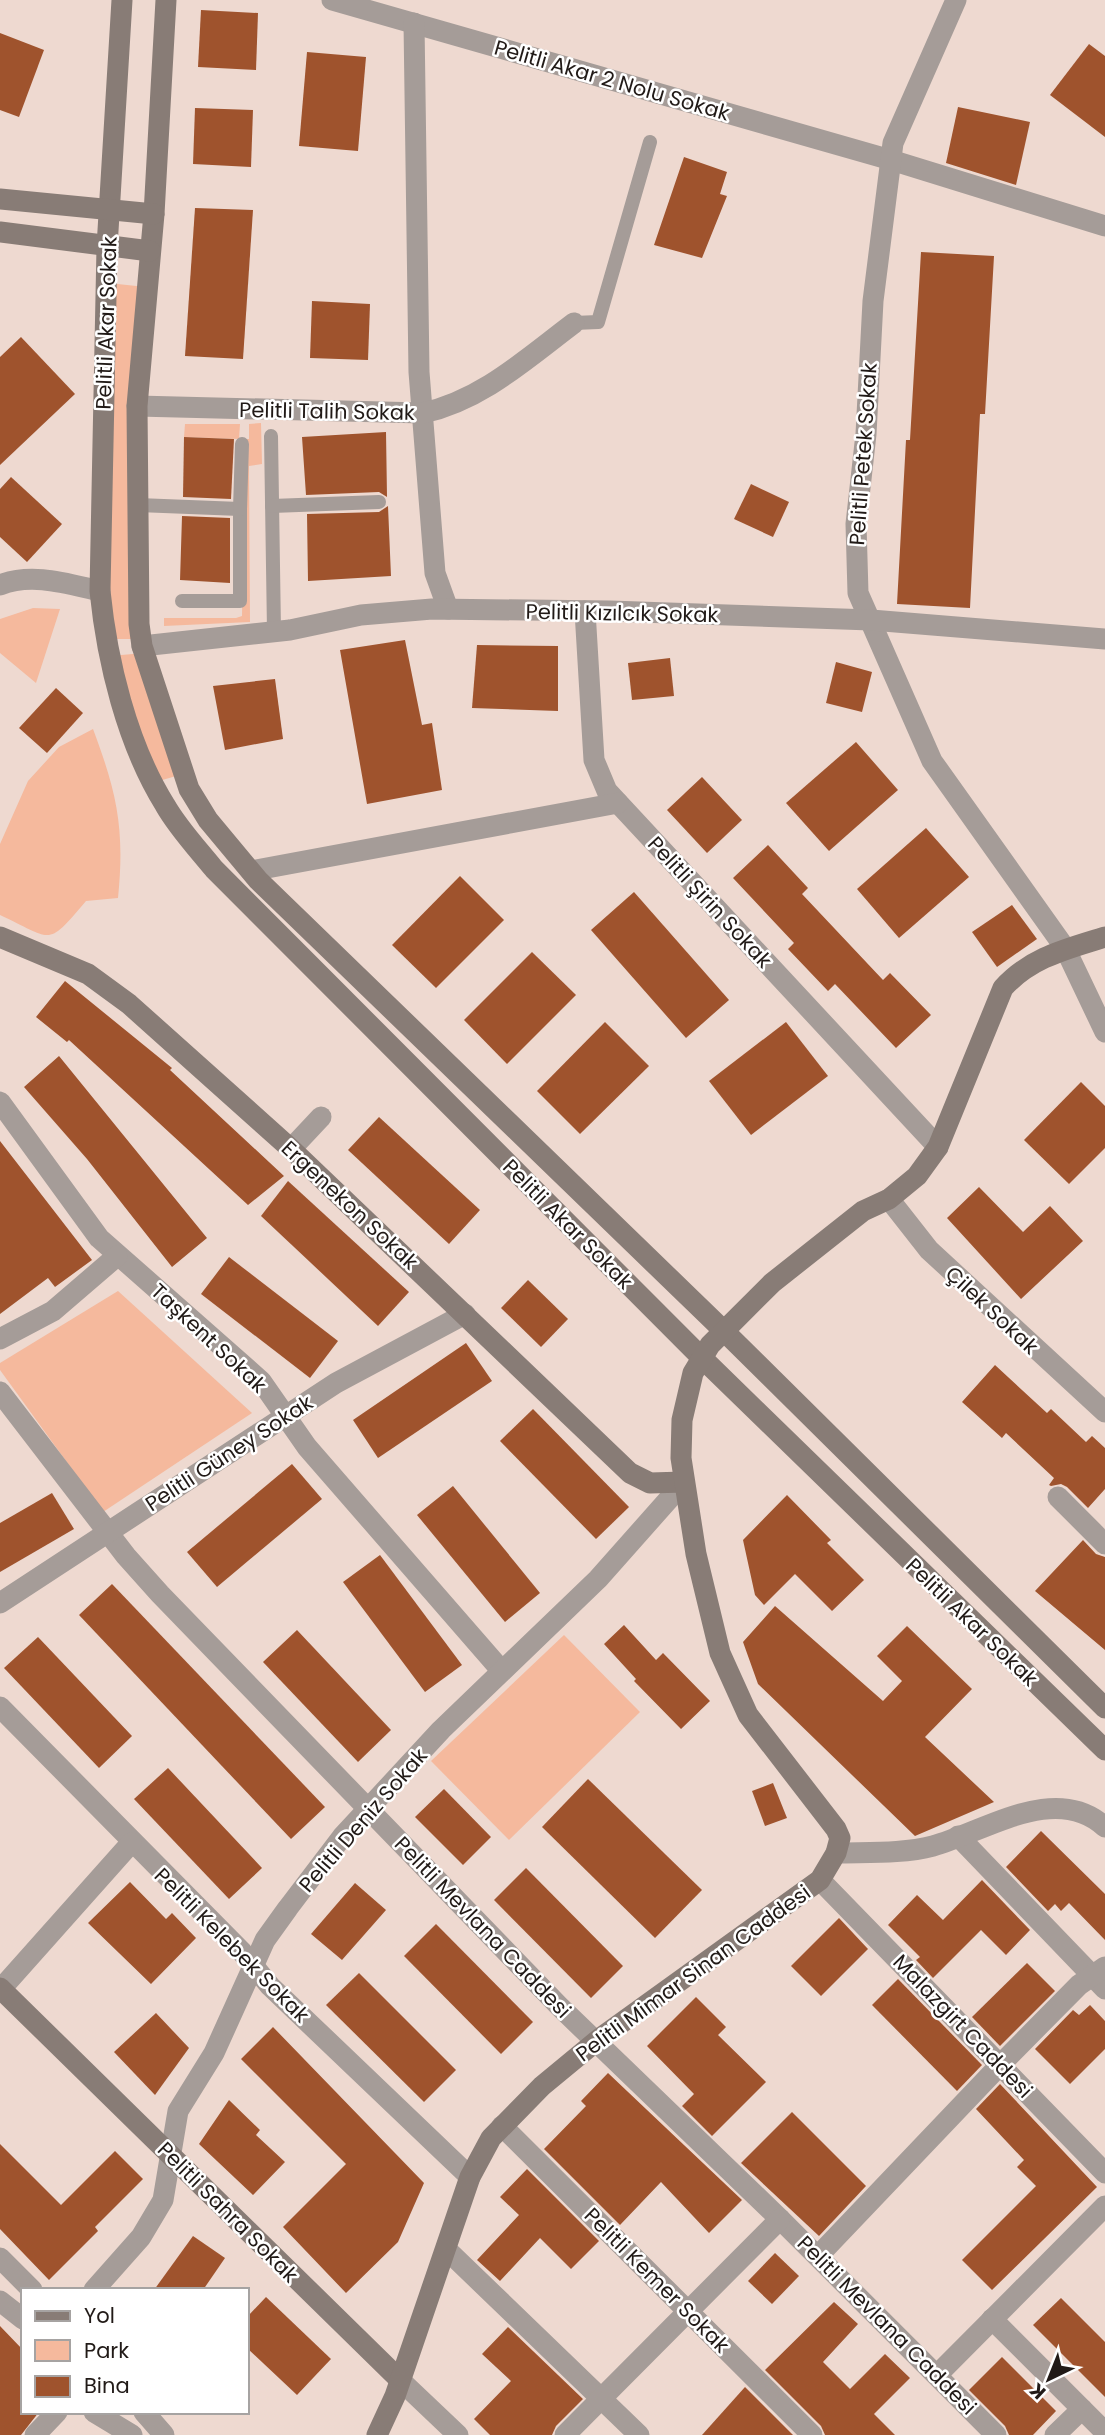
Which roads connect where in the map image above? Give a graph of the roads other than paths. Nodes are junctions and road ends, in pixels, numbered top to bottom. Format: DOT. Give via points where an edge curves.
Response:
graph roads {
  1 [pos="122,0"];
  2 [pos="166,0"];
  3 [pos="332,0"];
  4 [pos="956,0"];
  5 [pos="414,23"];
  6 [pos="650,142"];
  7 [pos="891,160"];
  8 [pos="0,199"];
  9 [pos="110,209"];
  10 [pos="154,214"];
  11 [pos="1105,226"];
  12 [pos="0,232"];
  13 [pos="107,247"];
  14 [pos="150,251"];
  15 [pos="574,323"];
  16 [pos="136,407"];
  17 [pos="423,413"];
  18 [pos="271,436"];
  19 [pos="242,444"];
  20 [pos="379,502"];
  21 [pos="138,505"];
  22 [pos="272,506"];
  23 [pos="240,509"];
  24 [pos="0,585"];
  25 [pos="100,591"];
  26 [pos="183,601"];
  27 [pos="448,609"];
  28 [pos="584,611"];
  29 [pos="871,620"];
  30 [pos="274,631"];
  31 [pos="1105,639"];
  32 [pos="142,646"];
  33 [pos="106,647"];
  34 [pos="618,803"];
  35 [pos="251,871"];
  36 [pos="0,937"];
  37 [pos="1105,937"];
  38 [pos="1065,948"];
  39 [pos="1105,1032"];
  40 [pos="0,1102"];
  41 [pos="321,1117"];
  42 [pos="938,1147"];
  43 [pos="291,1149"];
  44 [pos="889,1199"];
  45 [pos="117,1256"];
  46 [pos="465,1314"];
  47 [pos="724,1331"];
  48 [pos="0,1339"];
  49 [pos="701,1357"];
  50 [pos="0,1392"];
  51 [pos="1105,1412"];
  52 [pos="286,1416"];
  53 [pos="684,1482"];
  54 [pos="1058,1497"];
  55 [pos="107,1532"];
  56 [pos="1105,1544"];
  57 [pos="0,1603"];
  58 [pos="501,1670"];
  59 [pos="0,1707"];
  60 [pos="1105,1708"];
  61 [pos="1105,1750"];
  62 [pos="368,1809"];
  63 [pos="1105,1827"];
  64 [pos="958,1836"];
  65 [pos="131,1843"];
  66 [pos="836,1853"];
  67 [pos="820,1881"];
  68 [pos="253,1966"];
  69 [pos="1101,1978"];
  70 [pos="1,1988"];
  71 [pos="596,2042"];
  72 [pos="1001,2064"];
  73 [pos="502,2126"];
  74 [pos="169,2154"];
  75 [pos="1105,2173"];
  76 [pos="470,2177"];
  77 [pos="1105,2206"];
  78 [pos="780,2219"];
  79 [pos="447,2250"];
  80 [pos="818,2256"];
  81 [pos="0,2258"];
  82 [pos="30,2288"];
  83 [pos="96,2288"];
  84 [pos="0,2301"];
  85 [pos="690,2312"];
  86 [pos="21,2317"];
  87 [pos="992,2319"];
  88 [pos="937,2375"];
  89 [pos="400,2380"];
  90 [pos="601,2399"];
  91 [pos="1082,2409"];
  92 [pos="55,2414"];
  93 [pos="97,2414"];
  94 [pos="146,2414"];
  95 [pos="1105,2432"];
  96 [pos="35,2435"];
  97 [pos="132,2435"];
  98 [pos="164,2435"];
  99 [pos="377,2435"];
  100 [pos="458,2435"];
  101 [pos="565,2435"];
  102 [pos="639,2435"];
  103 [pos="812,2435"];
  104 [pos="996,2435"];
  105 [pos="1055,2435"];
  1 -- 9 [label="main road, Pelitli Akar Sokak"];
  2 -- 10 [label="main road, Pelitli Akar Sokak"];
  3 -- 5 [label="street, Pelitli Akar 2 Nolu Sokak"];
  4 -- 7 [label="street, Pelitli Petek Sokak"];
  5 -- 7 [label="street, Pelitli Akar 2 Nolu Sokak"];
  5 -- 17 [label="street"];
  6 -- 15 [label="lane" via="598,322"];
  7 -- 11 [label="street, Pelitli Akar 2 Nolu Sokak"];
  7 -- 29 [label="street, Pelitli Petek Sokak" via="873,301 856,524 858,593"];
  8 -- 9 [label="main road"];
  9 -- 10 [label="main road"];
  9 -- 13 [label="main road, Pelitli Akar Sokak"];
  10 -- 14 [label="main road, Pelitli Akar Sokak"];
  12 -- 13 [label="main road"];
  13 -- 14 [label="main road"];
  13 -- 25 [label="main road, Pelitli Akar Sokak"];
  14 -- 16 [label="main road, Pelitli Akar Sokak"];
  15 -- 17 [label="street, Pelitli Talih Sokak" via="491,385 453,407"];
  16 -- 17 [label="street, Pelitli Talih Sokak"];
  16 -- 21 [label="main road, Pelitli Akar Sokak"];
  17 -- 27 [label="street" via="435,573"];
  18 -- 22 [label="lane"];
  19 -- 23 [label="lane"];
  20 -- 22 [label="lane"];
  21 -- 23 [label="lane"];
  21 -- 32 [label="main road, Pelitli Akar Sokak"];
  22 -- 30 [label="lane"];
  23 -- 26 [label="lane" via="240,601"];
  24 -- 25 [label="street" via="21,579 48,580"];
  25 -- 33 [label="main road, Pelitli Akar Sokak"];
  27 -- 28 [label="street, Pelitli Kızılcık Sokak"];
  27 -- 30 [label="street, Pelitli Kızılcık Sokak" via="361,615"];
  28 -- 29 [label="street, Pelitli Kızılcık Sokak"];
  28 -- 34 [label="street, Pelitli Şirin Sokak" via="594,760 607,791"];
  29 -- 31 [label="street, Pelitli Kızılcık Sokak"];
  29 -- 38 [label="street, Pelitli Petek Sokak" via="932,761"];
  30 -- 32 [label="street, Pelitli Kızılcık Sokak"];
  32 -- 33 [label="main road"];
  32 -- 35 [label="main road, Pelitli Akar Sokak" via="190,789 208,820"];
  33 -- 49 [label="main road, Pelitli Akar Sokak" via="152,783 214,869"];
  34 -- 35 [label="street"];
  34 -- 42 [label="street, Pelitli Şirin Sokak"];
  35 -- 47 [label="main road, Pelitli Akar Sokak"];
  36 -- 43 [label="main road, Ergenekon Sokak" via="88,974 129,1004"];
  37 -- 38 [label="main road"];
  38 -- 39 [label="street, Pelitli Petek Sokak"];
  38 -- 42 [label="main road" via="1024,970 1003,988"];
  40 -- 45 [label="street, Taşkent Sokak"];
  41 -- 43 [label="street"];
  42 -- 44 [label="main road" via="917,1176"];
  43 -- 46 [label="main road, Ergenekon Sokak"];
  44 -- 47 [label="main road" via="863,1211 772,1283"];
  44 -- 51 [label="street, Çilek Sokak" via="929,1250"];
  45 -- 48 [label="street" via="52,1311"];
  45 -- 52 [label="street, Taşkent Sokak" via="261,1381"];
  46 -- 52 [label="street, Pelitli Güney Sokak" via="336,1383"];
  46 -- 53 [label="main road, Ergenekon Sokak" via="630,1473 650,1483"];
  47 -- 49 [label="main road"];
  47 -- 60 [label="main road, Pelitli Akar Sokak"];
  49 -- 53 [label="main road" via="680,1441"];
  49 -- 61 [label="main road, Pelitli Akar Sokak"];
  50 -- 55 [label="street, Pelitli Mevlana Caddesi"];
  52 -- 55 [label="street, Pelitli Güney Sokak"];
  52 -- 58 [label="street, Taşkent Sokak" via="307,1447"];
  53 -- 58 [label="street, Pelitli Deniz Sokak" via="598,1579"];
  53 -- 66 [label="main road" via="720,1653 737,1696 836,1829 840,1838"];
  54 -- 56 [label="street"];
  55 -- 57 [label="street, Pelitli Güney Sokak"];
  55 -- 62 [label="street, Pelitli Mevlana Caddesi" via="160,1594"];
  58 -- 62 [label="street, Pelitli Deniz Sokak"];
  59 -- 65 [label="street, Pelitli Kelebek Sokak"];
  62 -- 68 [label="street, Pelitli Deniz Sokak" via="288,1908"];
  62 -- 71 [label="street, Pelitli Mevlana Caddesi"];
  63 -- 64 [label="street" via="1082,1810 1035,1810"];
  64 -- 66 [label="street" via="916,1849"];
  64 -- 69 [label="street"];
  65 -- 68 [label="street, Pelitli Kelebek Sokak"];
  65 -- 70 [label="street"];
  66 -- 67 [label="main road, Pelitli Mimar Sinan Caddesi"];
  67 -- 71 [label="main road, Pelitli Mimar Sinan Caddesi"];
  67 -- 72 [label="street, Malazgirt Caddesi"];
  68 -- 74 [label="street, Pelitli Deniz Sokak" via="214,2053 178,2111"];
  68 -- 76 [label="street, Pelitli Kelebek Sokak"];
  69 -- 72 [label="street"];
  70 -- 74 [label="main road, Pelitli Sahra Sokak"];
  71 -- 73 [label="main road, Pelitli Mimar Sinan Caddesi"];
  71 -- 78 [label="street, Pelitli Mevlana Caddesi"];
  72 -- 75 [label="street, Malazgirt Caddesi"];
  72 -- 80 [label="street"];
  73 -- 76 [label="main road, Pelitli Mimar Sinan Caddesi"];
  73 -- 85 [label="street, Pelitli Kemer Sokak"];
  74 -- 83 [label="street, Pelitli Deniz Sokak" via="163,2200 141,2237"];
  74 -- 89 [label="main road, Pelitli Sahra Sokak"];
  76 -- 79 [label="main road, Pelitli Mimar Sinan Caddesi"];
  77 -- 87 [label="street"];
  78 -- 80 [label="street, Pelitli Mevlana Caddesi"];
  78 -- 85 [label="street"];
  79 -- 89 [label="main road, Pelitli Mimar Sinan Caddesi"];
  79 -- 90 [label="street"];
  80 -- 88 [label="street, Pelitli Mevlana Caddesi"];
  81 -- 82 [label="street"];
  84 -- 86 [label="street"];
  85 -- 90 [label="street"];
  85 -- 103 [label="street, Pelitli Kemer Sokak"];
  87 -- 88 [label="street"];
  87 -- 91 [label="street"];
  88 -- 104 [label="street, Pelitli Mevlana Caddesi"];
  89 -- 99 [label="main road, Pelitli Mimar Sinan Caddesi"];
  89 -- 100 [label="street, Pelitli Sahra Sokak"];
  90 -- 101 [label="street"];
  90 -- 102 [label="street"];
  91 -- 95 [label="street"];
  91 -- 105 [label="street"];
  92 -- 96 [label="street"];
  93 -- 97 [label="street"];
  94 -- 98 [label="street"];
}
